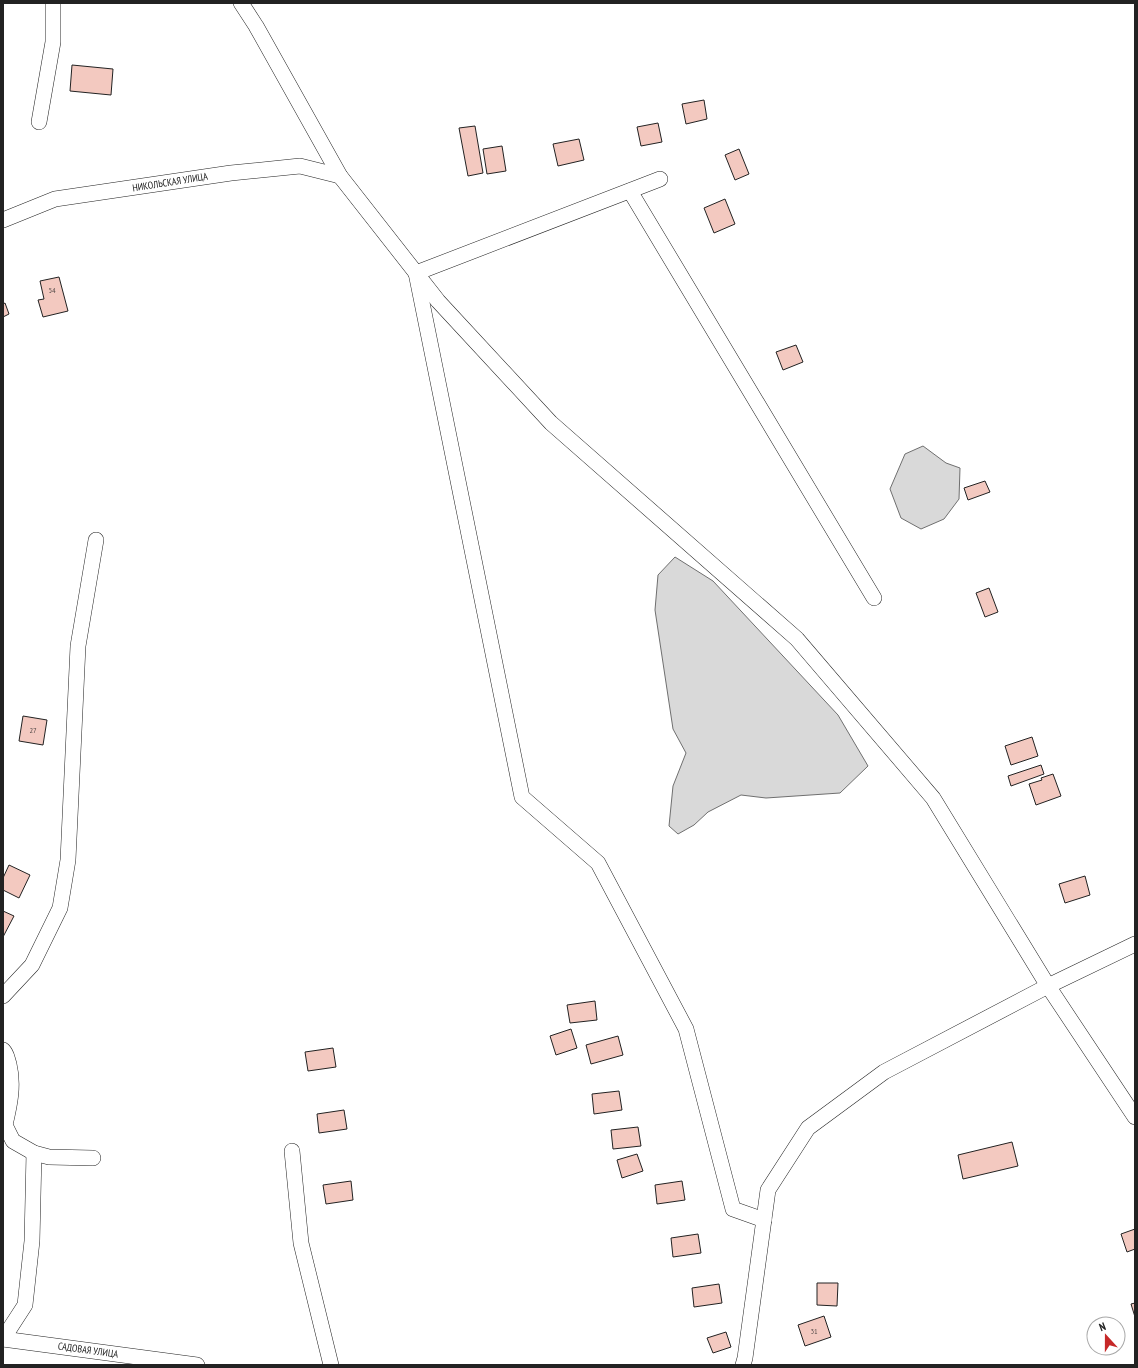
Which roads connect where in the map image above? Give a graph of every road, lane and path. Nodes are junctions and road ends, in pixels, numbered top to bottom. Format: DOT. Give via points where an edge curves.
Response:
graph roads {
  1 [pos="53,3"];
  2 [pos="241,3"];
  3 [pos="39,122"];
  4 [pos="340,176"];
  5 [pos="660,179"];
  6 [pos="630,190"];
  7 [pos="3,220"];
  8 [pos="416,273"];
  9 [pos="96,540"];
  10 [pos="874,598"];
  11 [pos="1135,944"];
  12 [pos="1048,986"];
  13 [pos="3,996"];
  14 [pos="3,1050"];
  15 [pos="1135,1117"];
  16 [pos="292,1151"];
  17 [pos="34,1152"];
  18 [pos="93,1158"];
  19 [pos="764,1220"];
  20 [pos="3,1339"];
  21 [pos="197,1365"];
  22 [pos="332,1365"];
  23 [pos="743,1365"];
  1 -- 3 [label="street" via="53,42"];
  2 -- 4 [label="street"];
  4 -- 7 [label="street, НИКОЛЬСКАЯ УЛИЦА" via="300,166 231,173 55,199"];
  4 -- 8 [label="street"];
  5 -- 6 [label="street"];
  6 -- 8 [label="street"];
  6 -- 10 [label="street"];
  8 -- 12 [label="street" via="438,301 551,423 797,639 933,798"];
  8 -- 19 [label="street" via="522,797 598,863 686,1029 733,1209"];
  9 -- 13 [label="street" via="78,646 68,860 60,908 32,965"];
  11 -- 12 [label="street"];
  12 -- 15 [label="street"];
  12 -- 19 [label="street" via="884,1072 808,1128 768,1190"];
  14 -- 17 [label="street" via="12,1076 11,1098 5,1125 13,1141"];
  16 -- 22 [label="street" via="301,1243"];
  17 -- 18 [label="street" via="49,1157"];
  17 -- 20 [label="street" via="32,1241 25,1305"];
  19 -- 23 [label="street"];
  20 -- 21 [label="street, САДОВАЯ УЛИЦА"];
}
